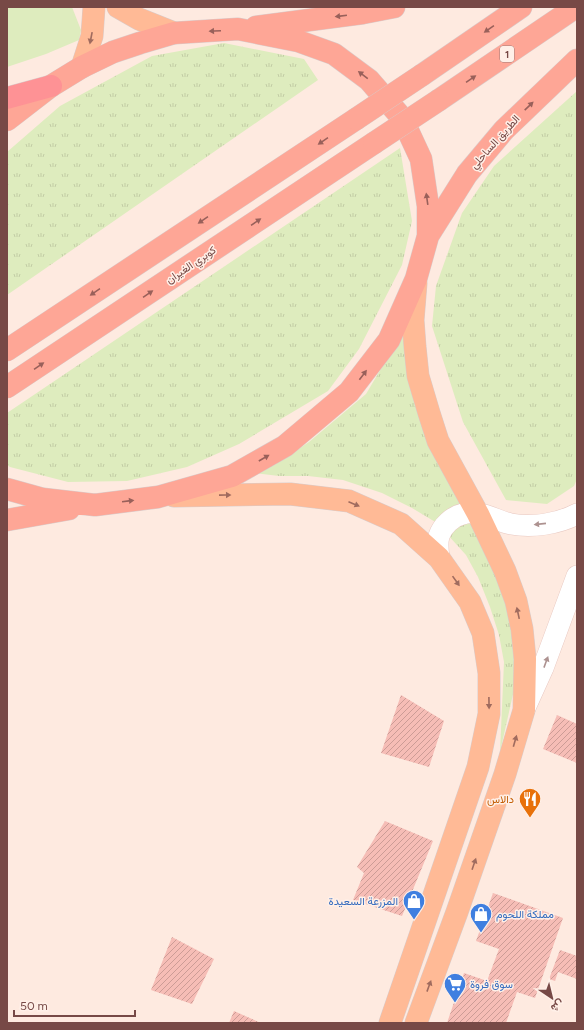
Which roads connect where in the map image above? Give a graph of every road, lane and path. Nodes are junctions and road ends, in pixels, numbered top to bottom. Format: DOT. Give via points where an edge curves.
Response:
graph roads {
  1 [pos="94,7"];
  2 [pos="118,7"];
  3 [pos="394,7"];
  4 [pos="521,7"];
  5 [pos="576,7"];
  6 [pos="238,29"];
  7 [pos="174,33"];
  8 [pos="577,60"];
  9 [pos="82,68"];
  10 [pos="51,86"];
  11 [pos="7,98"];
  12 [pos="7,120"];
  13 [pos="428,236"];
  14 [pos="416,279"];
  15 [pos="7,350"];
  16 [pos="7,387"];
  17 [pos="7,489"];
  18 [pos="158,496"];
  19 [pos="95,505"];
  20 [pos="478,514"];
  21 [pos="577,514"];
  22 [pos="7,520"];
  23 [pos="440,558"];
  24 [pos="577,576"];
  25 [pos="524,710"];
  26 [pos="390,1023"];
  27 [pos="416,1023"];
  1 -- 9 [label="main road, one-way" via="92,36"];
  2 -- 7 [label="main road" via="139,20"];
  3 -- 6 [label="highway, one-way"];
  4 -- 15 [label="highway, one-way, bridge" via="422,76"];
  16 -- 5 [label="highway, كوبري الغيران / 1, one-way, bridge"];
  6 -- 7 [label="highway, one-way"];
  13 -- 6 [label="highway, one-way" via="428,206 421,159 402,118 369,80 334,54 298,41"];
  7 -- 9 [label="highway" via="113,52"];
  13 -- 8 [label="highway, الطريق الساحلي, one-way" via="466,174 499,135"];
  9 -- 10 [label="highway"];
  10 -- 11 [label="highway"];
  10 -- 12 [label="highway"];
  13 -- 14 [label="highway"];
  18 -- 14 [label="highway, one-way" via="232,476 285,446 349,392 389,340"];
  14 -- 20 [label="main road" via="412,320 418,376 438,441"];
  17 -- 19 [label="highway" via="43,499"];
  19 -- 18 [label="highway, one-way"];
  18 -- 23 [label="main road, one-way" via="290,494 349,501 401,524"];
  19 -- 22 [label="highway"];
  21 -- 20 [label="street, one-way" via="556,522 526,525 510,524"];
  20 -- 23 [label="street" via="463,513 444,527 439,536"];
  25 -- 20 [label="main road, one-way" via="525,659 516,601"];
  23 -- 26 [label="main road, one-way" via="470,602 483,633 489,673 489,714 478,767"];
  25 -- 24 [label="street, one-way" via="543,668"];
  27 -- 25 [label="main road, one-way" via="506,774"];
}
